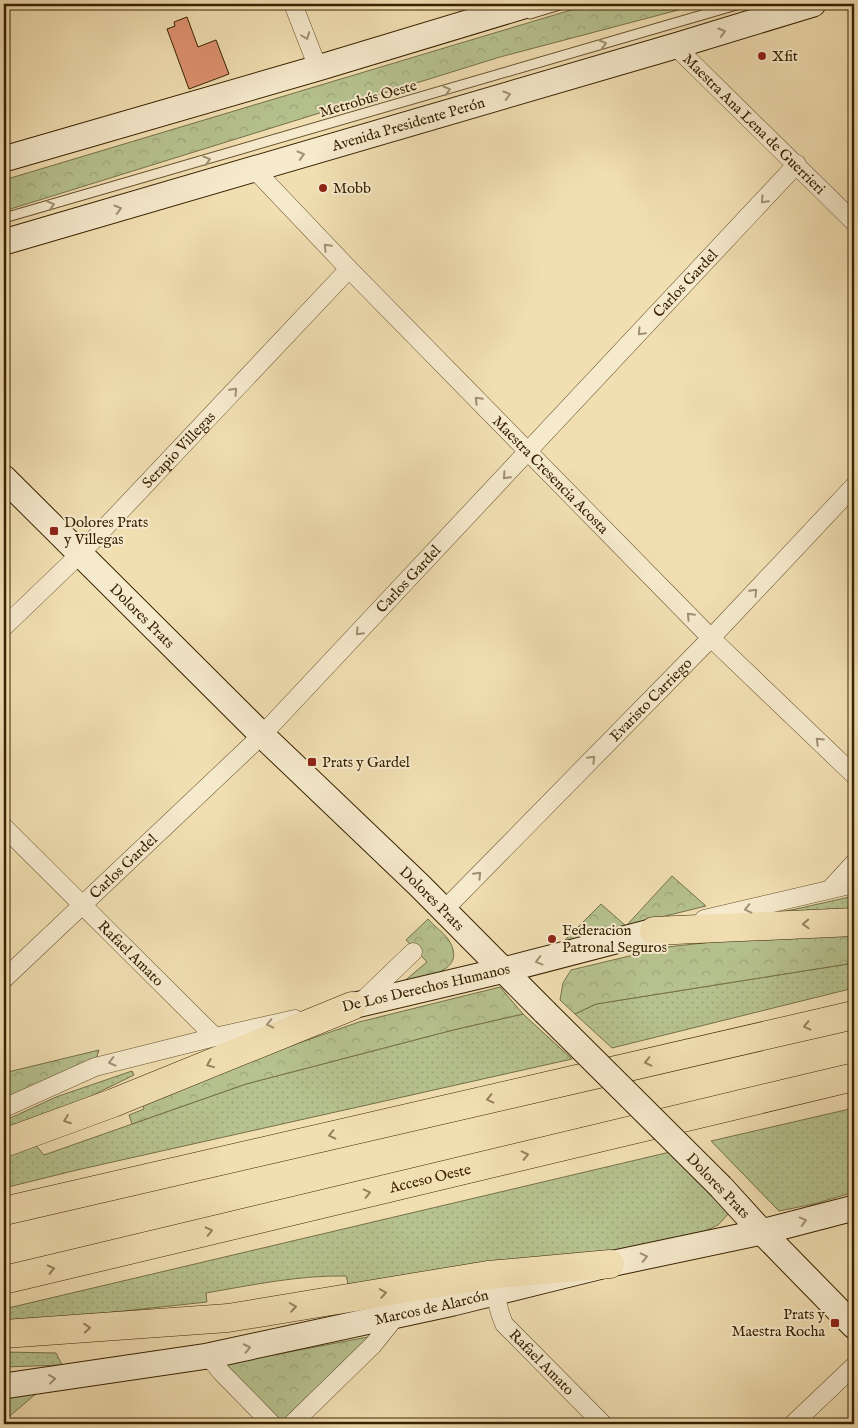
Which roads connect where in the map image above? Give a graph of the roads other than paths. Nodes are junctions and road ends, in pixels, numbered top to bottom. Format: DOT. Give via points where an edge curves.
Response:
graph roads {
  1 [pos="293,4"];
  2 [pos="530,4"];
  3 [pos="564,4"];
  4 [pos="740,4"];
  5 [pos="813,4"];
  6 [pos="675,46"];
  7 [pos="318,68"];
  8 [pos="52,155"];
  9 [pos="4,159"];
  10 [pos="797,164"];
  11 [pos="254,169"];
  12 [pos="4,218"];
  13 [pos="854,222"];
  14 [pos="4,242"];
  15 [pos="349,270"];
  16 [pos="529,451"];
  17 [pos="4,478"];
  18 [pos="854,486"];
  19 [pos="80,554"];
  20 [pos="4,627"];
  21 [pos="712,638"];
  22 [pos="262,735"];
  23 [pos="854,775"];
  24 [pos="4,827"];
  25 [pos="854,863"];
  26 [pos="854,884"];
  27 [pos="830,889"];
  28 [pos="82,906"];
  29 [pos="444,910"];
  30 [pos="854,922"];
  31 [pos="654,931"];
  32 [pos="413,952"];
  33 [pos="504,970"];
  34 [pos="4,979"];
  35 [pos="356,1005"];
  36 [pos="854,1015"];
  37 [pos="215,1036"];
  38 [pos="854,1076"];
  39 [pos="4,1108"];
  40 [pos="4,1143"];
  41 [pos="854,1208"];
  42 [pos="4,1211"];
  43 [pos="762,1232"];
  44 [pos="610,1264"];
  45 [pos="4,1280"];
  46 [pos="495,1292"];
  47 [pos="397,1315"];
  48 [pos="854,1326"];
  49 [pos="4,1334"];
  50 [pos="208,1356"];
  51 [pos="854,1366"];
  52 [pos="4,1386"];
  53 [pos="272,1424"];
  54 [pos="292,1424"];
  55 [pos="603,1424"];
  56 [pos="793,1424"];
  1 -- 7 [label="street, one-way"];
  2 -- 7 [label="street"];
  3 -- 8 [label="lane"];
  12 -- 4 [label="lane, Metrobús Oeste, one-way"];
  6 -- 5 [label="street, Avenida Presidente Perón, one-way"];
  6 -- 10 [label="street, Maestra Ana Lena de Guerrieri"];
  11 -- 6 [label="street, Avenida Presidente Perón, one-way"];
  7 -- 9 [label="street"];
  10 -- 13 [label="street, Maestra Ana Lena de Guerrieri"];
  10 -- 16 [label="street, Carlos Gardel, one-way"];
  14 -- 11 [label="street, Avenida Presidente Perón, one-way"];
  15 -- 11 [label="street, Maestra Cresencia Acosta, one-way"];
  16 -- 15 [label="street, Maestra Cresencia Acosta, one-way"];
  19 -- 15 [label="street, Serapio Villegas, one-way"];
  21 -- 16 [label="street, Maestra Cresencia Acosta, one-way"];
  16 -- 22 [label="street, Carlos Gardel, one-way"];
  17 -- 19 [label="street, Dolores Prats"];
  21 -- 18 [label="street, Evaristo Carriego, one-way"];
  19 -- 20 [label="street, Serapio Villegas"];
  19 -- 22 [label="street, Dolores Prats"];
  23 -- 21 [label="street, Maestra Cresencia Acosta, one-way"];
  29 -- 21 [label="street, Evaristo Carriego, one-way"];
  22 -- 28 [label="street, Carlos Gardel"];
  22 -- 29 [label="street, Dolores Prats"];
  24 -- 28 [label="street, Rafael Amato"];
  25 -- 27 [label="street"];
  26 -- 27 [label="street, De Los Derechos Humanos"];
  27 -- 31 [label="street, De Los Derechos Humanos, one-way"];
  28 -- 34 [label="street, Carlos Gardel"];
  28 -- 37 [label="street, Rafael Amato"];
  29 -- 33 [label="street, Dolores Prats"];
  30 -- 31 [label="highway, one-way"];
  31 -- 33 [label="street, De Los Derechos Humanos, one-way"];
  32 -- 35 [label="street"];
  33 -- 35 [label="street, De Los Derechos Humanos"];
  33 -- 43 [label="street, Dolores Prats, bridge"];
  35 -- 37 [label="street, De Los Derechos Humanos, one-way"];
  35 -- 40 [label="highway, one-way" via="113,1104"];
  36 -- 42 [label="highway, one-way"];
  37 -- 39 [label="street, De Los Derechos Humanos, one-way" via="95,1067"];
  45 -- 38 [label="highway, Acceso Oeste, one-way"];
  43 -- 41 [label="street, Marcos de Alarcón, one-way"];
  44 -- 43 [label="street, Marcos de Alarcón, one-way"];
  43 -- 48 [label="street, Dolores Prats"];
  44 -- 46 [label="street, Marcos de Alarcón"];
  49 -- 44 [label="highway, one-way" via="228,1318 488,1275"];
  46 -- 47 [label="street, Marcos de Alarcón"];
  46 -- 55 [label="street, Rafael Amato" via="504,1324"];
  50 -- 47 [label="street, Marcos de Alarcón, one-way"];
  47 -- 54 [label="street" via="374,1345"];
  52 -- 50 [label="street, Marcos de Alarcón, one-way"];
  50 -- 53 [label="street"];
  51 -- 56 [label="street"];
}
